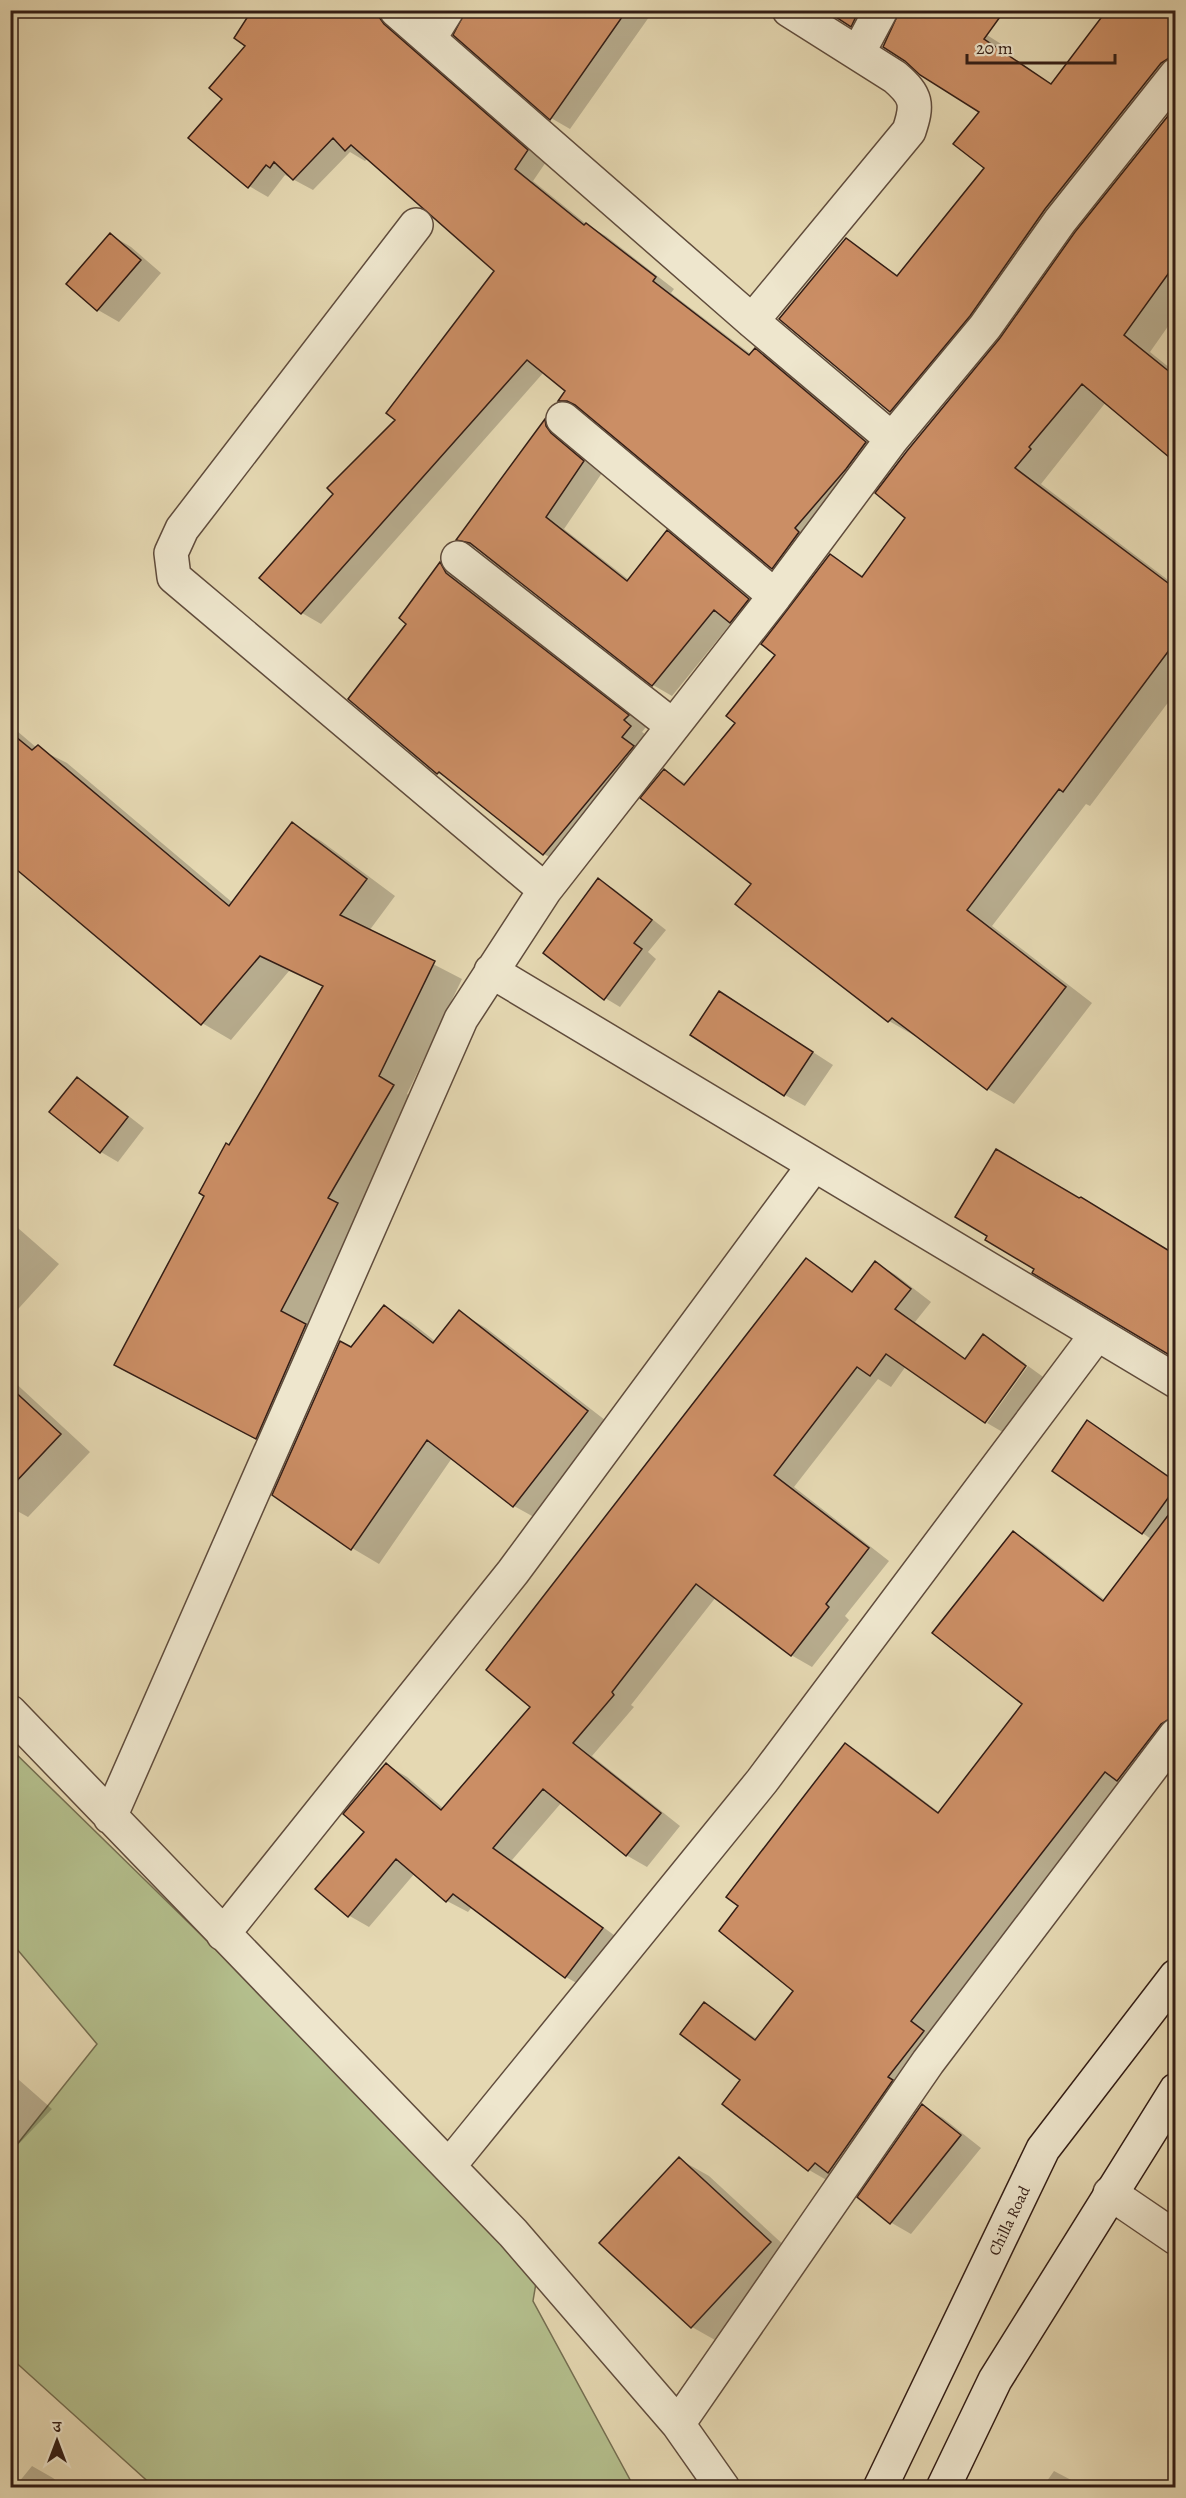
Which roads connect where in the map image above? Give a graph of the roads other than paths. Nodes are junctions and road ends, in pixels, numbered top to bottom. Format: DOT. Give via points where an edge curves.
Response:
graph roads {
  1 [pos="396,10"];
  2 [pos="447,10"];
  3 [pos="789,10"];
  4 [pos="881,10"];
  5 [pos="429,39"];
  6 [pos="858,53"];
  7 [pos="1176,75"];
  8 [pos="416,225"];
  9 [pos="752,321"];
  10 [pos="563,419"];
  11 [pos="892,439"];
  12 [pos="458,558"];
  13 [pos="775,596"];
  14 [pos="673,726"];
  15 [pos="545,890"];
  16 [pos="491,971"];
  17 [pos="814,1165"];
  18 [pos="1097,1334"];
  19 [pos="1176,1381"];
  20 [pos="10,1712"];
  21 [pos="1176,1735"];
  22 [pos="110,1817"];
  23 [pos="224,1934"];
  24 [pos="1176,1976"];
  25 [pos="1176,2090"];
  26 [pos="449,2166"];
  27 [pos="1110,2193"];
  28 [pos="1176,2238"];
  29 [pos="678,2424"];
  30 [pos="723,2487"];
  31 [pos="880,2487"];
  32 [pos="943,2487"];
  1 -- 5 [label="street"];
  2 -- 5 [label="street"];
  3 -- 6 [label="street"];
  4 -- 6 [label="street"];
  5 -- 9 [label="street"];
  6 -- 9 [label="street" via="910,90 916,110 909,131"];
  7 -- 11 [label="street" via="1060,221 985,327"];
  8 -- 15 [label="street" via="182,529 171,553 174,578"];
  9 -- 11 [label="street"];
  10 -- 13 [label="street"];
  11 -- 13 [label="street"];
  12 -- 14 [label="street"];
  13 -- 14 [label="street"];
  14 -- 15 [label="street"];
  15 -- 16 [label="street"];
  16 -- 17 [label="street"];
  16 -- 22 [label="street" via="461,1019 439,1066"];
  17 -- 18 [label="street"];
  17 -- 23 [label="street" via="513,1572"];
  18 -- 19 [label="street"];
  18 -- 26 [label="street" via="762,1781"];
  20 -- 22 [label="street"];
  21 -- 29 [label="street" via="928,2061"];
  22 -- 23 [label="street"];
  23 -- 26 [label="street"];
  24 -- 31 [label="street, Chilla Road" via="1043,2149"];
  25 -- 27 [label="street"];
  26 -- 29 [label="street" via="513,2233"];
  27 -- 28 [label="street"];
  27 -- 32 [label="street" via="995,2380"];
  29 -- 30 [label="street"];
}
